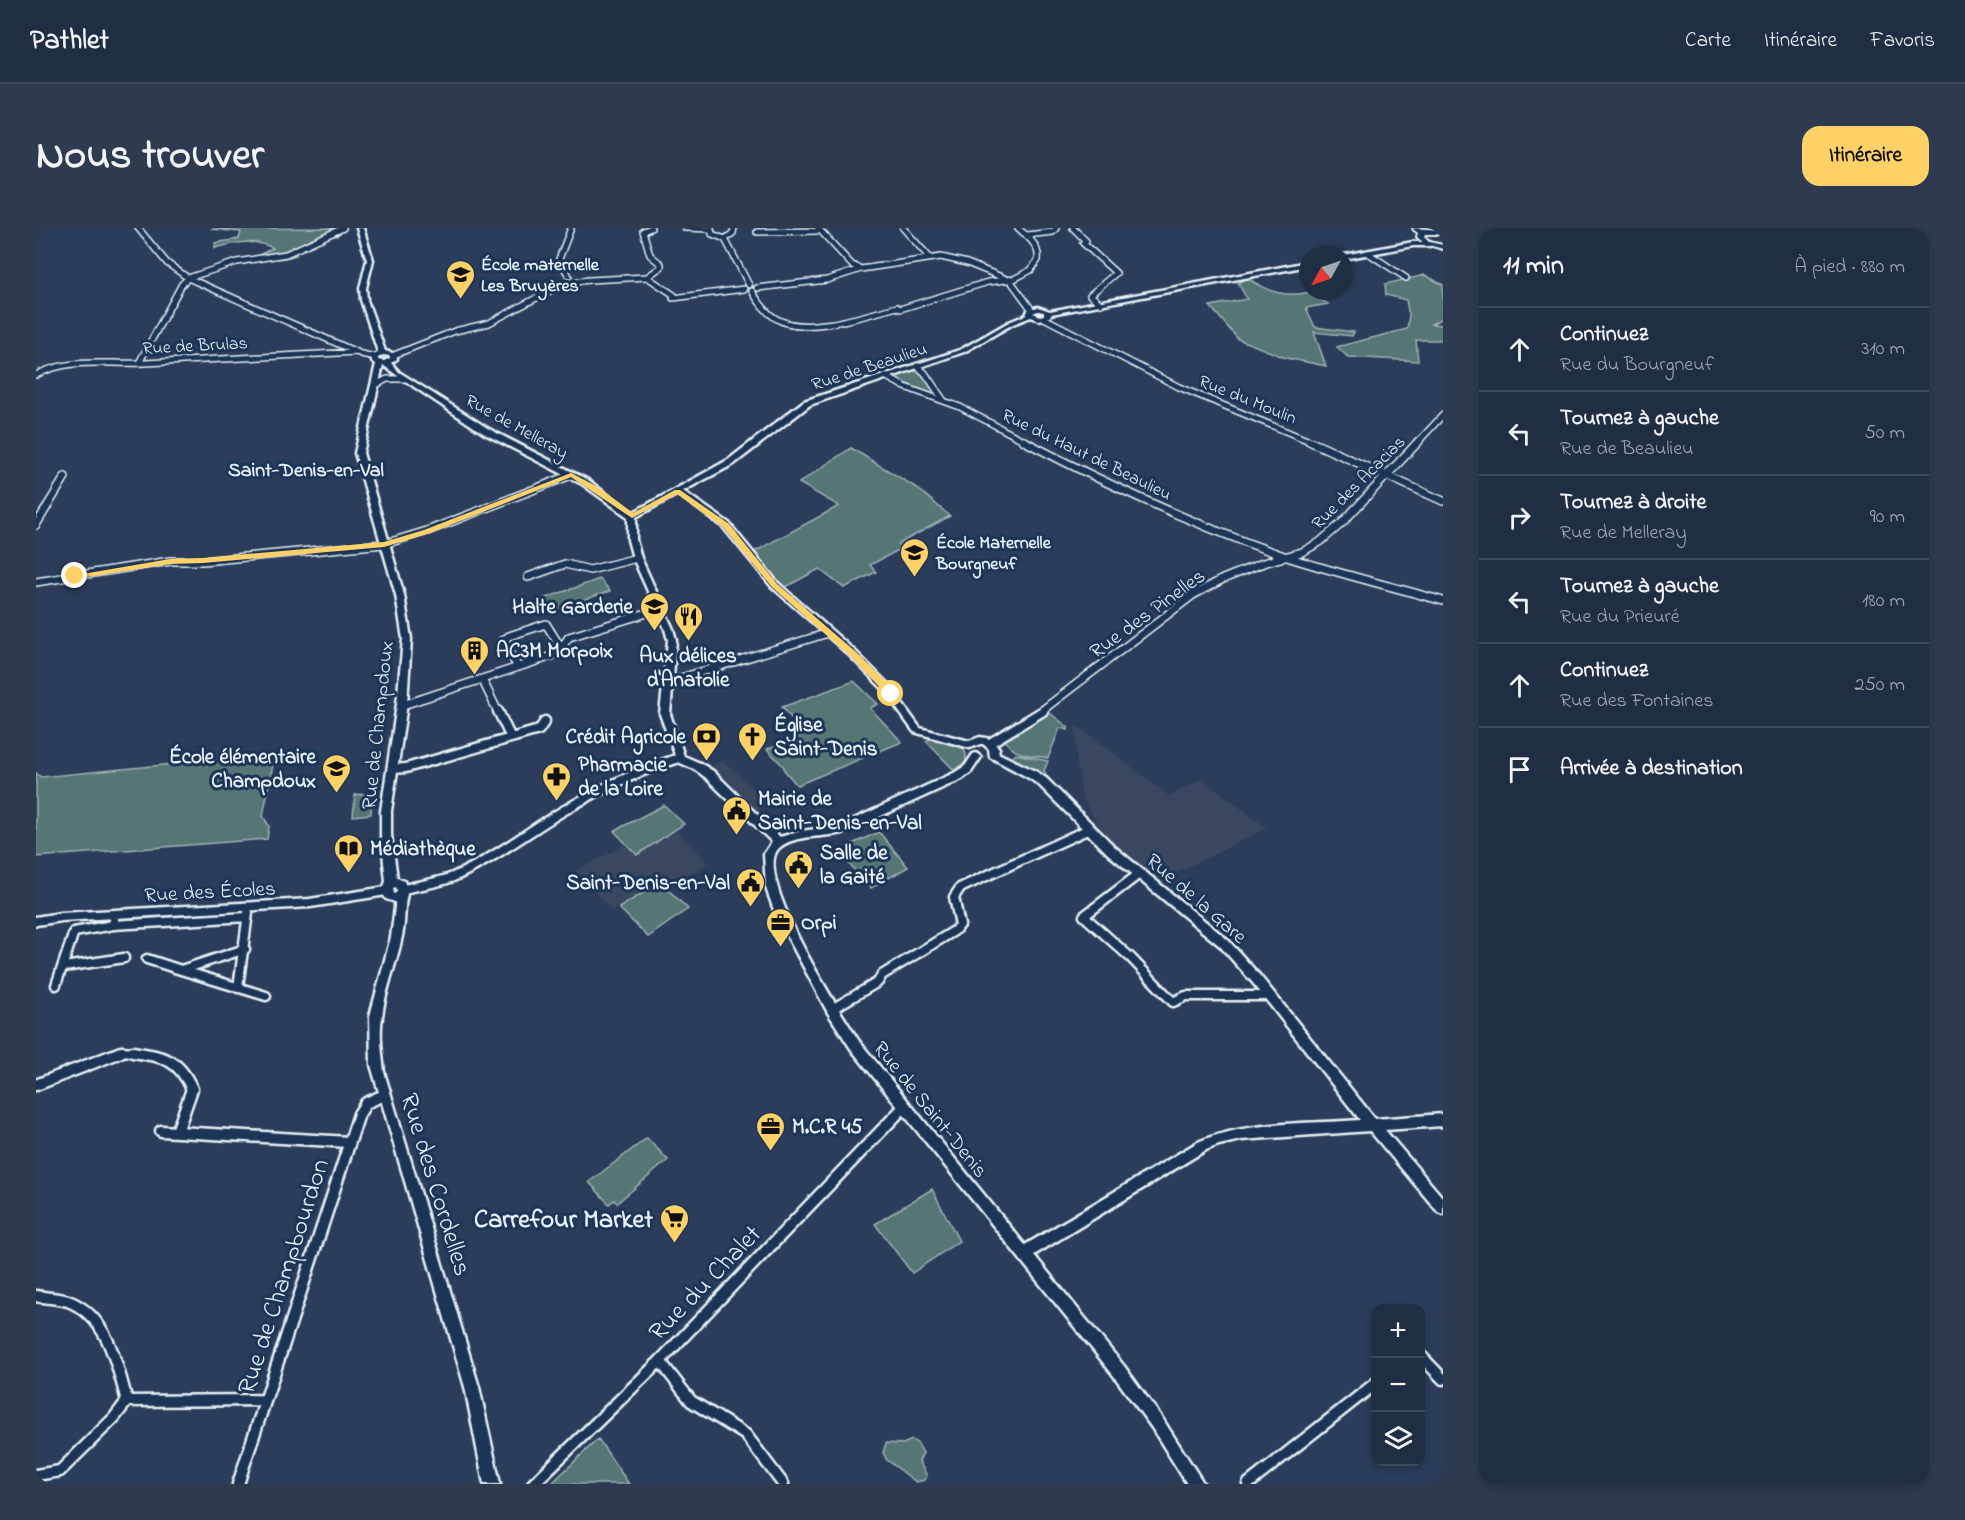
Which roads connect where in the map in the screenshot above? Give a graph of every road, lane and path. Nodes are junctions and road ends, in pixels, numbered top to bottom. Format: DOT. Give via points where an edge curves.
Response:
graph roads {
  1 [pos="138,228"];
  2 [pos="343,228"];
  3 [pos="360,228"];
  4 [pos="571,228"];
  5 [pos="651,228"];
  6 [pos="685,228"];
  7 [pos="734,228"];
  8 [pos="903,228"];
  9 [pos="1018,228"];
  10 [pos="1056,228"];
  11 [pos="1073,228"];
  12 [pos="710,229"];
  13 [pos="818,229"];
  14 [pos="757,231"];
  15 [pos="1423,232"];
  16 [pos="1443,232"];
  17 [pos="1027,235"];
  18 [pos="725,238"];
  19 [pos="1413,244"];
  20 [pos="1430,244"];
  21 [pos="1442,248"];
  22 [pos="1368,253"];
  23 [pos="1353,256"];
  24 [pos="930,258"];
  25 [pos="1299,266"];
  26 [pos="861,269"];
  27 [pos="569,276"];
  28 [pos="647,277"];
  29 [pos="188,278"];
  30 [pos="1406,278"];
  31 [pos="1010,280"];
  32 [pos="580,281"];
  33 [pos="561,285"];
  34 [pos="751,288"];
  35 [pos="1101,303"];
  36 [pos="1031,312"];
  37 [pos="1046,315"];
  38 [pos="357,352"];
  39 [pos="382,353"];
  40 [pos="394,355"];
  41 [pos="381,361"];
  42 [pos="139,363"];
  43 [pos="917,366"];
  44 [pos="36,375"];
  45 [pos="885,376"];
  46 [pos="405,379"];
  47 [pos="376,385"];
  48 [pos="944,401"];
  49 [pos="1443,415"];
  50 [pos="571,475"];
  51 [pos="1387,475"];
  52 [pos="65,477"];
  53 [pos="678,491"];
  54 [pos="1443,501"];
  55 [pos="632,516"];
  56 [pos="36,525"];
  57 [pos="384,544"];
  58 [pos="1285,556"];
  59 [pos="637,558"];
  60 [pos="528,577"];
  61 [pos="36,582"];
  62 [pos="1443,601"];
  63 [pos="660,609"];
  64 [pos="828,633"];
  65 [pos="561,648"];
  66 [pos="518,667"];
  67 [pos="482,679"];
  68 [pos="668,682"];
  69 [pos="402,704"];
  70 [pos="545,721"];
  71 [pos="511,738"];
  72 [pos="990,743"];
  73 [pos="970,745"];
  74 [pos="993,755"];
  75 [pos="976,757"];
  76 [pos="679,758"];
  77 [pos="393,769"];
  78 [pos="1089,829"];
  79 [pos="779,842"];
  80 [pos="1139,874"];
  81 [pos="395,890"];
  82 [pos="249,907"];
  83 [pos="116,914"];
  84 [pos="247,917"];
  85 [pos="36,921"];
  86 [pos="112,925"];
  87 [pos="245,949"];
  88 [pos="124,957"];
  89 [pos="147,959"];
  90 [pos="64,967"];
  91 [pos="181,970"];
  92 [pos="56,986"];
  93 [pos="238,988"];
  94 [pos="266,996"];
  95 [pos="1269,996"];
  96 [pos="832,1009"];
  97 [pos="36,1085"];
  98 [pos="384,1095"];
  99 [pos="903,1108"];
  100 [pos="1443,1120"];
  101 [pos="1373,1125"];
  102 [pos="161,1131"];
  103 [pos="177,1132"];
  104 [pos="349,1142"];
  105 [pos="1443,1208"];
  106 [pos="1024,1253"];
  107 [pos="36,1296"];
  108 [pos="1423,1358"];
  109 [pos="660,1360"];
  110 [pos="1443,1379"];
  111 [pos="1371,1387"];
  112 [pos="265,1400"];
  113 [pos="127,1401"];
  114 [pos="36,1475"];
  115 [pos="238,1484"];
  116 [pos="492,1484"];
  117 [pos="533,1484"];
  118 [pos="783,1484"];
  119 [pos="1196,1484"];
  120 [pos="1248,1484"];
  1 -- 29 [label="street, Rue de Melleray" via="166,263"];
  2 -- 29 [label="street" via="286,254 237,262"];
  3 -- 39 [label="street" via="370,261 364,300"];
  4 -- 27 [label="street" via="559,259"];
  5 -- 28 [label="street" via="643,231 650,255 661,267"];
  6 -- 12 [label="street"];
  7 -- 18 [label="street" via="734,233"];
  8 -- 24 [label="street"];
  9 -- 17 [label="street"];
  10 -- 17 [label="street" via="1053,232"];
  11 -- 35 [label="street" via="1086,241 1083,243 1116,273 1090,295"];
  12 -- 18 [label="street" via="714,236"];
  13 -- 14 [label="street"];
  13 -- 26 [label="street" via="852,265"];
  15 -- 16 [label="main road"];
  15 -- 19 [label="street"];
  15 -- 20 [label="main road"];
  17 -- 31 [label="street" via="1037,246 1035,266"];
  18 -- 34 [label="street"];
  19 -- 20 [label="street"];
  19 -- 22 [label="street"];
  20 -- 21 [label="main road"];
  22 -- 23 [label="street"];
  22 -- 30 [label="street"];
  24 -- 26 [label="street"];
  24 -- 31 [label="street" via="958,261"];
  25 -- 35 [label="street"];
  26 -- 34 [label="street" via="821,281"];
  27 -- 32 [label="street"];
  27 -- 33 [label="street" via="559,280"];
  28 -- 32 [label="street"];
  28 -- 34 [label="street" via="673,298"];
  29 -- 38 [label="street, Rue de Melleray"];
  29 -- 42 [label="street"];
  31 -- 34 [label="street" via="992,281 900,309 796,325 779,321 759,304"];
  31 -- 36 [label="street"];
  32 -- 33 [label="street" via="574,286"];
  33 -- 40 [label="street" via="489,323 455,331"];
  35 -- 37 [label="street"];
  36 -- 37 [label="street"];
  36 -- 43 [label="street, Rue de Beaulieu" via="968,349"];
  37 -- 51 [label="street, Rue du Moulin" via="1179,387"];
  38 -- 41 [label="street, Rue de Melleray"];
  38 -- 42 [label="street, Rue de Brulas"];
  39 -- 40 [label="street"];
  39 -- 41 [label="street"];
  40 -- 41 [label="street" via="393,360"];
  41 -- 46 [label="street, Rue de Melleray"];
  41 -- 47 [label="street, Rue de Champdoux"];
  42 -- 44 [label="street, Rue de Brulas" via="78,362"];
  43 -- 45 [label="street, Rue de Beaulieu"];
  43 -- 48 [label="street"];
  45 -- 48 [label="street, Rue du Haut de Beaulieu"];
  45 -- 53 [label="street, Rue de Beaulieu" via="807,403 731,462"];
  46 -- 47 [label="street" via="387,379"];
  46 -- 50 [label="street, Rue de Melleray" via="486,431"];
  47 -- 57 [label="street, Rue de Champdoux" via="359,453"];
  48 -- 58 [label="street, Rue du Haut de Beaulieu" via="1101,481"];
  49 -- 51 [label="street, Rue des Acacias"];
  50 -- 55 [label="street, Rue de Melleray"];
  50 -- 57 [label="street"];
  51 -- 54 [label="street, Rue du Moulin"];
  51 -- 58 [label="street, Rue des Acacias" via="1320,542"];
  52 -- 56 [label="street"];
  53 -- 55 [label="street, Rue de Beaulieu"];
  53 -- 64 [label="street" via="726,525 775,585"];
  55 -- 59 [label="street"];
  57 -- 61 [label="street" via="170,561"];
  57 -- 69 [label="street, Rue de Champdoux" via="400,595 407,639"];
  58 -- 62 [label="street"];
  58 -- 72 [label="street, Rue des Pinelles" via="1223,579 1193,595 1047,708"];
  59 -- 60 [label="street" via="590,570 565,564"];
  59 -- 63 [label="street"];
  63 -- 65 [label="street" via="577,634"];
  63 -- 68 [label="street" via="672,640"];
  64 -- 68 [label="street"];
  64 -- 73 [label="street" via="885,686 917,730"];
  65 -- 66 [label="street" via="552,656"];
  65 -- 66 [label="street" via="546,624 510,636 502,641"];
  66 -- 67 [label="street"];
  67 -- 69 [label="street"];
  67 -- 71 [label="street"];
  68 -- 76 [label="street" via="665,714"];
  69 -- 77 [label="street, Rue de Champdoux"];
  70 -- 71 [label="street" via="539,730"];
  71 -- 77 [label="street"];
  72 -- 73 [label="street" via="979,741"];
  72 -- 74 [label="street"];
  73 -- 75 [label="street"];
  74 -- 75 [label="street" via="987,759"];
  74 -- 78 [label="street, Rue de la Gare" via="1034,775"];
  75 -- 79 [label="street" via="968,769 946,782 842,829 796,835"];
  76 -- 79 [label="street" via="709,774"];
  76 -- 81 [label="street, Rue des Écoles" via="612,784 451,878"];
  77 -- 81 [label="street, Rue de Champdoux" via="386,831"];
  78 -- 80 [label="street, Rue de la Gare"];
  78 -- 96 [label="street" via="960,888 952,900 960,917 960,925 954,931"];
  79 -- 96 [label="street, Rue de Saint-Denis" via="769,854 771,888 787,927"];
  80 -- 95 [label="street, Rue de la Gare" via="1224,943"];
  80 -- 95 [label="street" via="1084,916 1173,1002 1186,996"];
  81 -- 82 [label="street, Rue des Écoles" via="310,903"];
  81 -- 98 [label="street, Rue des Cordelles" via="400,910 396,937 376,1016 375,1050"];
  82 -- 83 [label="street, Rue des Écoles"];
  82 -- 84 [label="street"];
  83 -- 85 [label="street, Rue des Écoles"];
  83 -- 86 [label="street"];
  84 -- 86 [label="street"];
  84 -- 87 [label="street"];
  86 -- 90 [label="street" via="74,932"];
  87 -- 91 [label="street"];
  87 -- 93 [label="street"];
  88 -- 90 [label="street"];
  89 -- 91 [label="street"];
  90 -- 92 [label="street"];
  91 -- 93 [label="street"];
  93 -- 94 [label="street"];
  95 -- 101 [label="street, Rue de la Gare"];
  96 -- 99 [label="street, Rue de Saint-Denis"];
  97 -- 103 [label="street" via="123,1051 177,1065 192,1089"];
  98 -- 104 [label="street, Rue de Champbourdon" via="362,1108"];
  98 -- 116 [label="street, Rue des Cordelles" via="472,1387"];
  99 -- 106 [label="street, Rue de Saint-Denis"];
  99 -- 109 [label="street, Rue du Chalet"];
  100 -- 101 [label="street"];
  101 -- 105 [label="street, Rue de la Gare"];
  101 -- 106 [label="street" via="1218,1139"];
  102 -- 103 [label="street"];
  103 -- 104 [label="street"];
  104 -- 112 [label="street, Rue de Champbourdon"];
  106 -- 119 [label="street, Rue de Saint-Denis" via="1119,1371"];
  107 -- 113 [label="street" via="72,1302 100,1323"];
  108 -- 110 [label="street"];
  109 -- 117 [label="street, Rue du Chalet"];
  109 -- 118 [label="street" via="691,1401 746,1435"];
  111 -- 120 [label="street"];
  112 -- 113 [label="street"];
  112 -- 115 [label="street, Rue de Champbourdon"];
  113 -- 114 [label="street" via="60,1471"];
}
